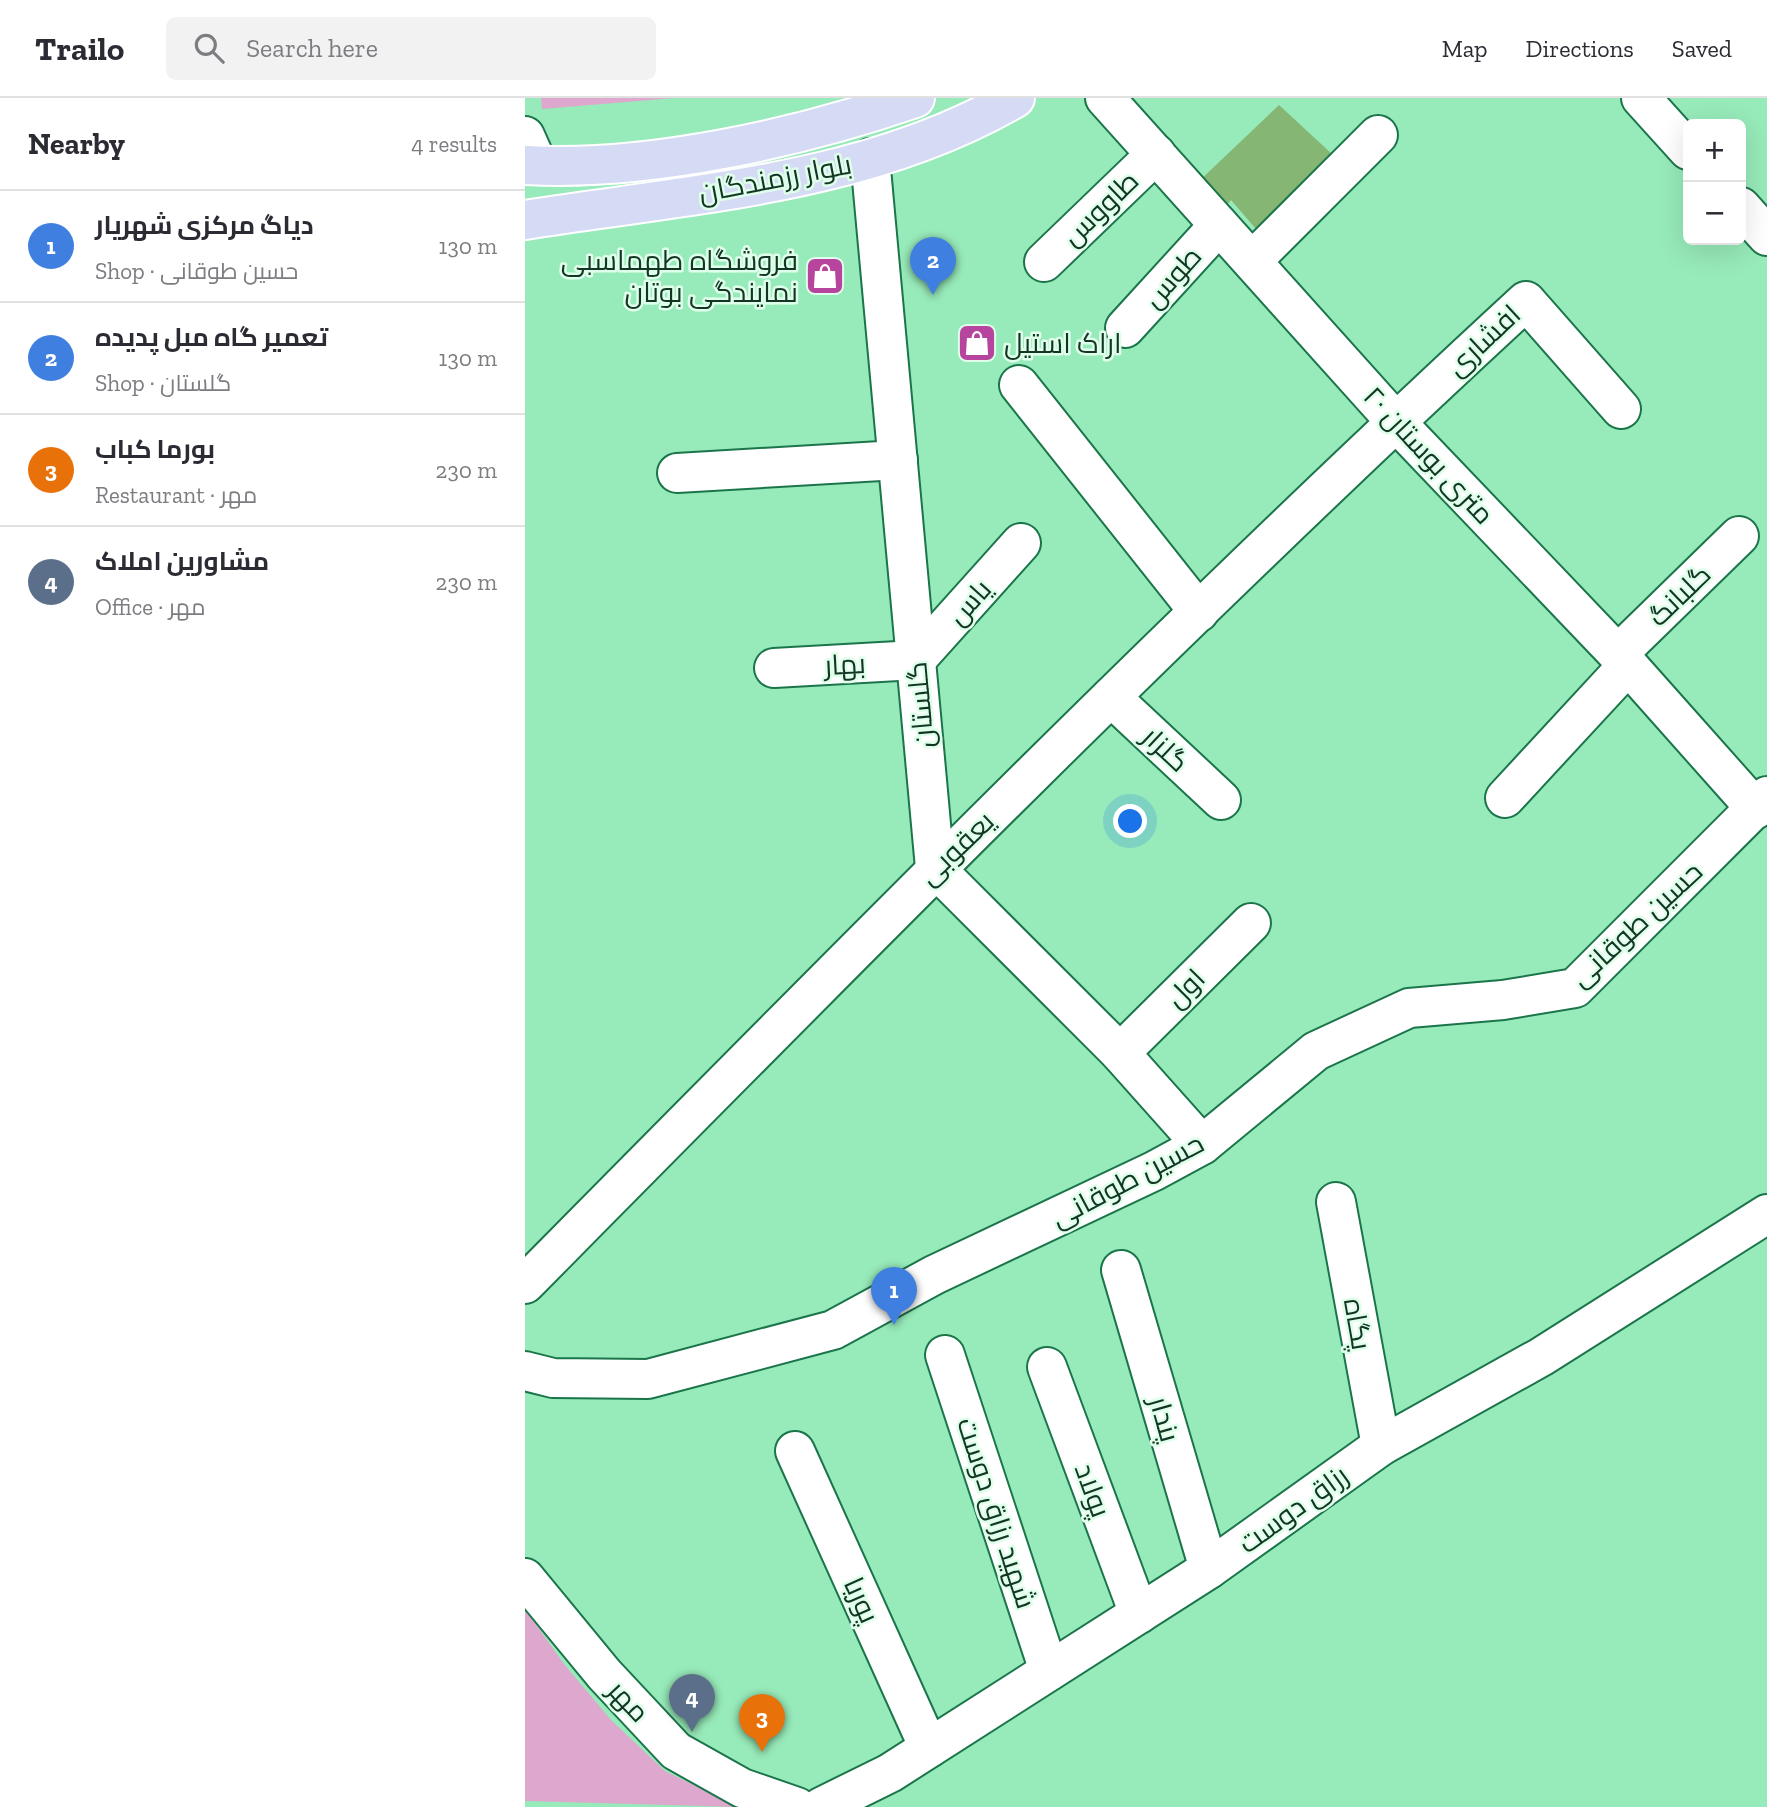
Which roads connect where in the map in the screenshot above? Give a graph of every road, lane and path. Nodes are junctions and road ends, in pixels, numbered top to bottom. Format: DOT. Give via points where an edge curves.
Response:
graph roads {
  1 [pos="915,98"];
  2 [pos="1014,98"];
  3 [pos="1105,98"];
  4 [pos="1641,98"];
  5 [pos="1377,135"];
  6 [pos="1683,144"];
  7 [pos="1156,154"];
  8 [pos="529,155"];
  9 [pos="870,158"];
  10 [pos="1746,213"];
  11 [pos="525,220"];
  12 [pos="1219,225"];
  13 [pos="1767,236"];
  14 [pos="1252,261"];
  15 [pos="1044,262"];
  16 [pos="1125,328"];
  17 [pos="1019,385"];
  18 [pos="1621,409"];
  19 [pos="1395,421"];
  20 [pos="898,460"];
  21 [pos="677,473"];
  22 [pos="1739,536"];
  23 [pos="1021,543"];
  24 [pos="1199,612"];
  25 [pos="916,660"];
  26 [pos="1623,660"];
  27 [pos="774,668"];
  28 [pos="1111,697"];
  29 [pos="1505,798"];
  30 [pos="1221,800"];
  31 [pos="1762,802"];
  32 [pos="935,868"];
  33 [pos="1251,923"];
  34 [pos="1119,1053"];
  35 [pos="1202,1145"];
  36 [pos="1336,1202"];
  37 [pos="1767,1214"];
  38 [pos="1121,1270"];
  39 [pos="525,1284"];
  40 [pos="945,1355"];
  41 [pos="1047,1367"];
  42 [pos="525,1371"];
  43 [pos="1381,1446"];
  44 [pos="795,1451"];
  45 [pos="1209,1569"];
  46 [pos="525,1578"];
  47 [pos="1139,1614"];
  48 [pos="1049,1671"];
  49 [pos="929,1748"];
  50 [pos="838,1803"];
  51 [pos="797,1807"];
  1 -- 8 [label="main road, بلوار رزمندگان" via="758,143 605,163"];
  2 -- 9 [label="main road, بلوار رزمندگان" via="969,124"];
  3 -- 7 [label="street, ۲۰ متری بوستان"];
  4 -- 6 [label="street"];
  5 -- 14 [label="street"];
  7 -- 12 [label="street, ۲۰ متری بوستان"];
  7 -- 15 [label="street, طاووس"];
  9 -- 11 [label="main road, بلوار رزمندگان" via="752,186"];
  9 -- 20 [label="street, گلستان"];
  10 -- 13 [label="street"];
  12 -- 14 [label="street, ۲۰ متری بوستان"];
  12 -- 16 [label="street, طوس"];
  14 -- 19 [label="street, ۲۰ متری بوستان"];
  17 -- 24 [label="street"];
  18 -- 19 [label="street, افشاری" via="1526,300"];
  19 -- 24 [label="street, یعقوبی"];
  19 -- 26 [label="street, ۲۰ متری بوستان"];
  20 -- 21 [label="street"];
  20 -- 25 [label="street, گلستان"];
  22 -- 26 [label="street, گلبانگ"];
  23 -- 25 [label="street, یاس"];
  24 -- 28 [label="street, یعقوبی"];
  25 -- 27 [label="street, بهار"];
  25 -- 32 [label="street, گلستان"];
  26 -- 29 [label="street, گلبانگ"];
  26 -- 31 [label="street, ۲۰ متری بوستان"];
  28 -- 30 [label="street, گلزار"];
  28 -- 32 [label="street, یعقوبی"];
  31 -- 35 [label="street, حسین طوقانی" via="1575,988 1409,1008 1316,1051"];
  32 -- 34 [label="street"];
  32 -- 39 [label="street, یعقوبی"];
  33 -- 34 [label="street, اول"];
  34 -- 35 [label="street"];
  35 -- 42 [label="street, حسین طوقانی" via="933,1275 833,1330 648,1379 553,1378"];
  36 -- 43 [label="street, پگاه"];
  37 -- 43 [label="street, رزاق دوست" via="1541,1357"];
  38 -- 45 [label="street, پندار"];
  40 -- 48 [label="street, شهید رزاق دوست"];
  41 -- 47 [label="street, پولاد"];
  43 -- 45 [label="street, رزاق دوست"];
  44 -- 49 [label="street, پوریا"];
  45 -- 47 [label="street, رزاق دوست"];
  46 -- 51 [label="street, مهر" via="604,1674 676,1751 742,1788"];
  47 -- 48 [label="street, رزاق دوست"];
  48 -- 49 [label="street, رزاق دوست"];
  49 -- 50 [label="street, رزاق دوست"];
}
